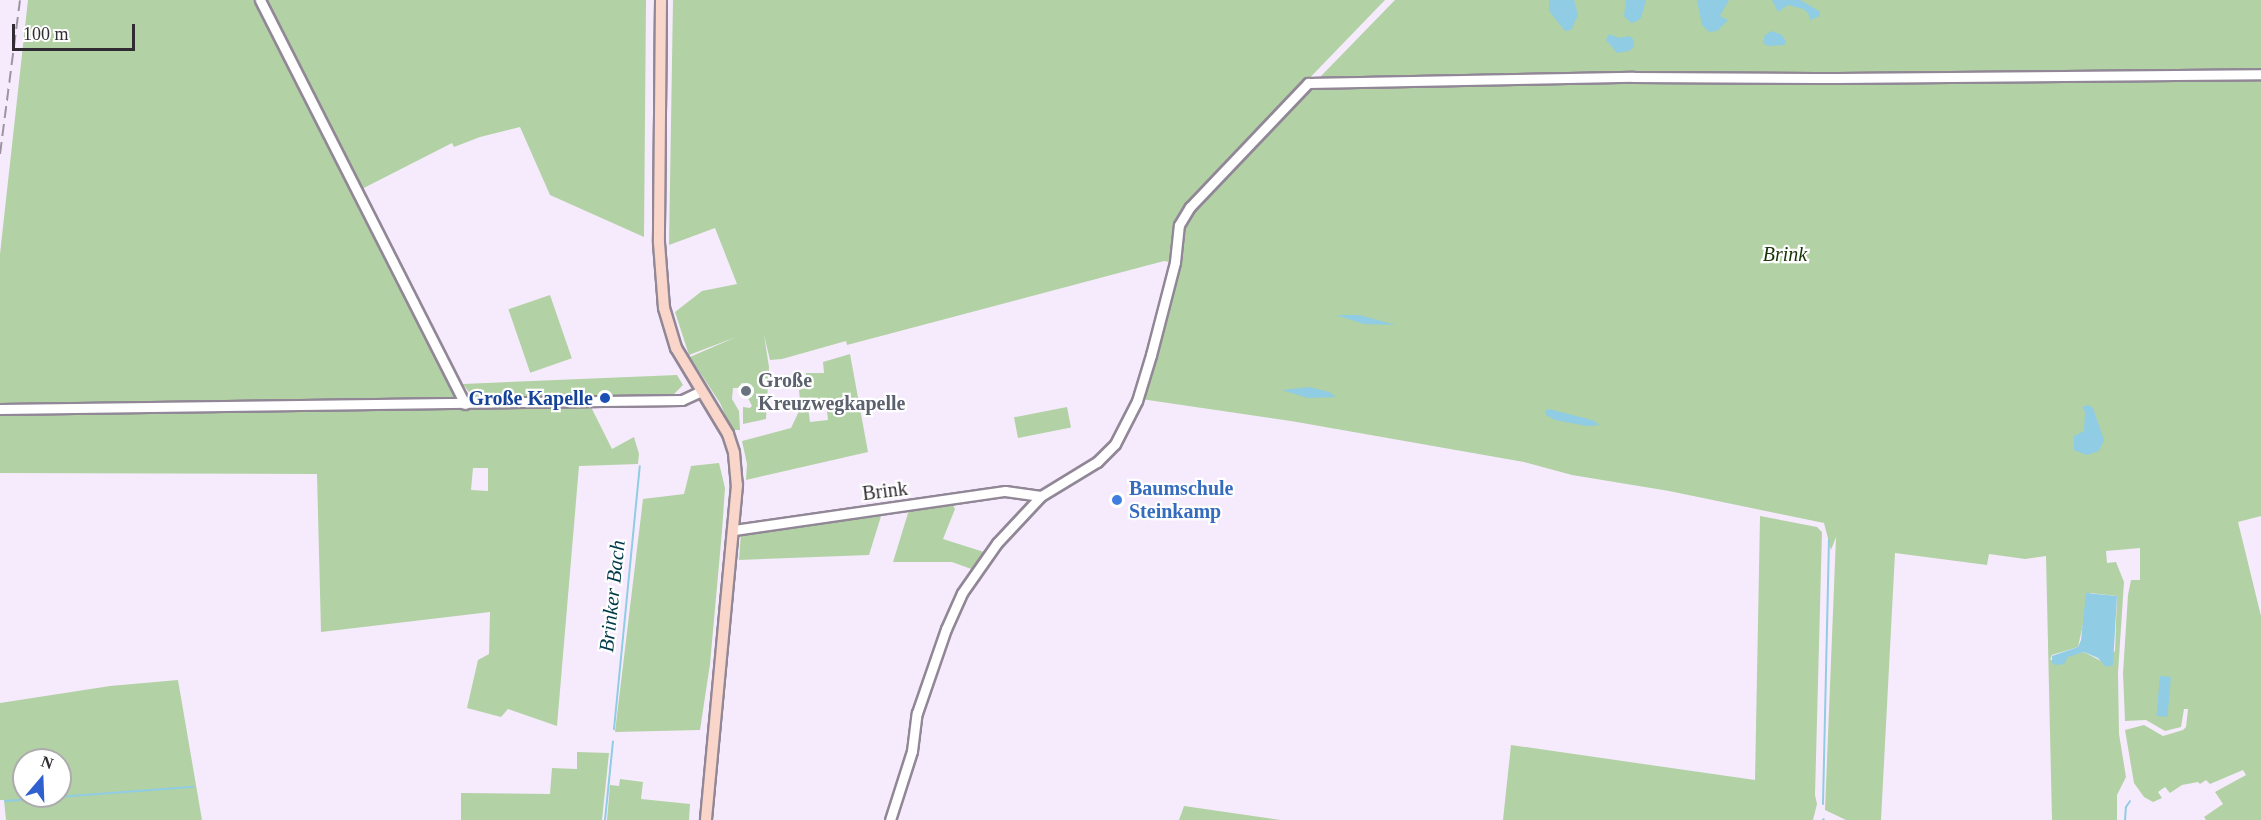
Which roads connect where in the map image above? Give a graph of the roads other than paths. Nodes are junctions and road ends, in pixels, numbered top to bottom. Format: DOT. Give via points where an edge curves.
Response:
graph roads {
  1 [pos="260,0"];
  2 [pos="661,0"];
  3 [pos="2261,74"];
  4 [pos="701,391"];
  5 [pos="465,404"];
  6 [pos="0,409"];
  7 [pos="1041,496"];
  8 [pos="734,530"];
  9 [pos="706,820"];
  10 [pos="890,820"];
  1 -- 5 [label="street"];
  2 -- 4 [label="main road" via="661,283 676,348"];
  3 -- 7 [label="street" via="1633,77 1308,84 1190,207 1179,225 1175,262 1151,355 1137,400 1115,444 1097,462"];
  4 -- 5 [label="street" via="682,400"];
  4 -- 8 [label="main road" via="725,427 734,453"];
  5 -- 6 [label="street"];
  7 -- 8 [label="street, Brink" via="1005,491"];
  7 -- 10 [label="street" via="997,543 956,605 917,713 912,751"];
  8 -- 9 [label="main road"];
}
